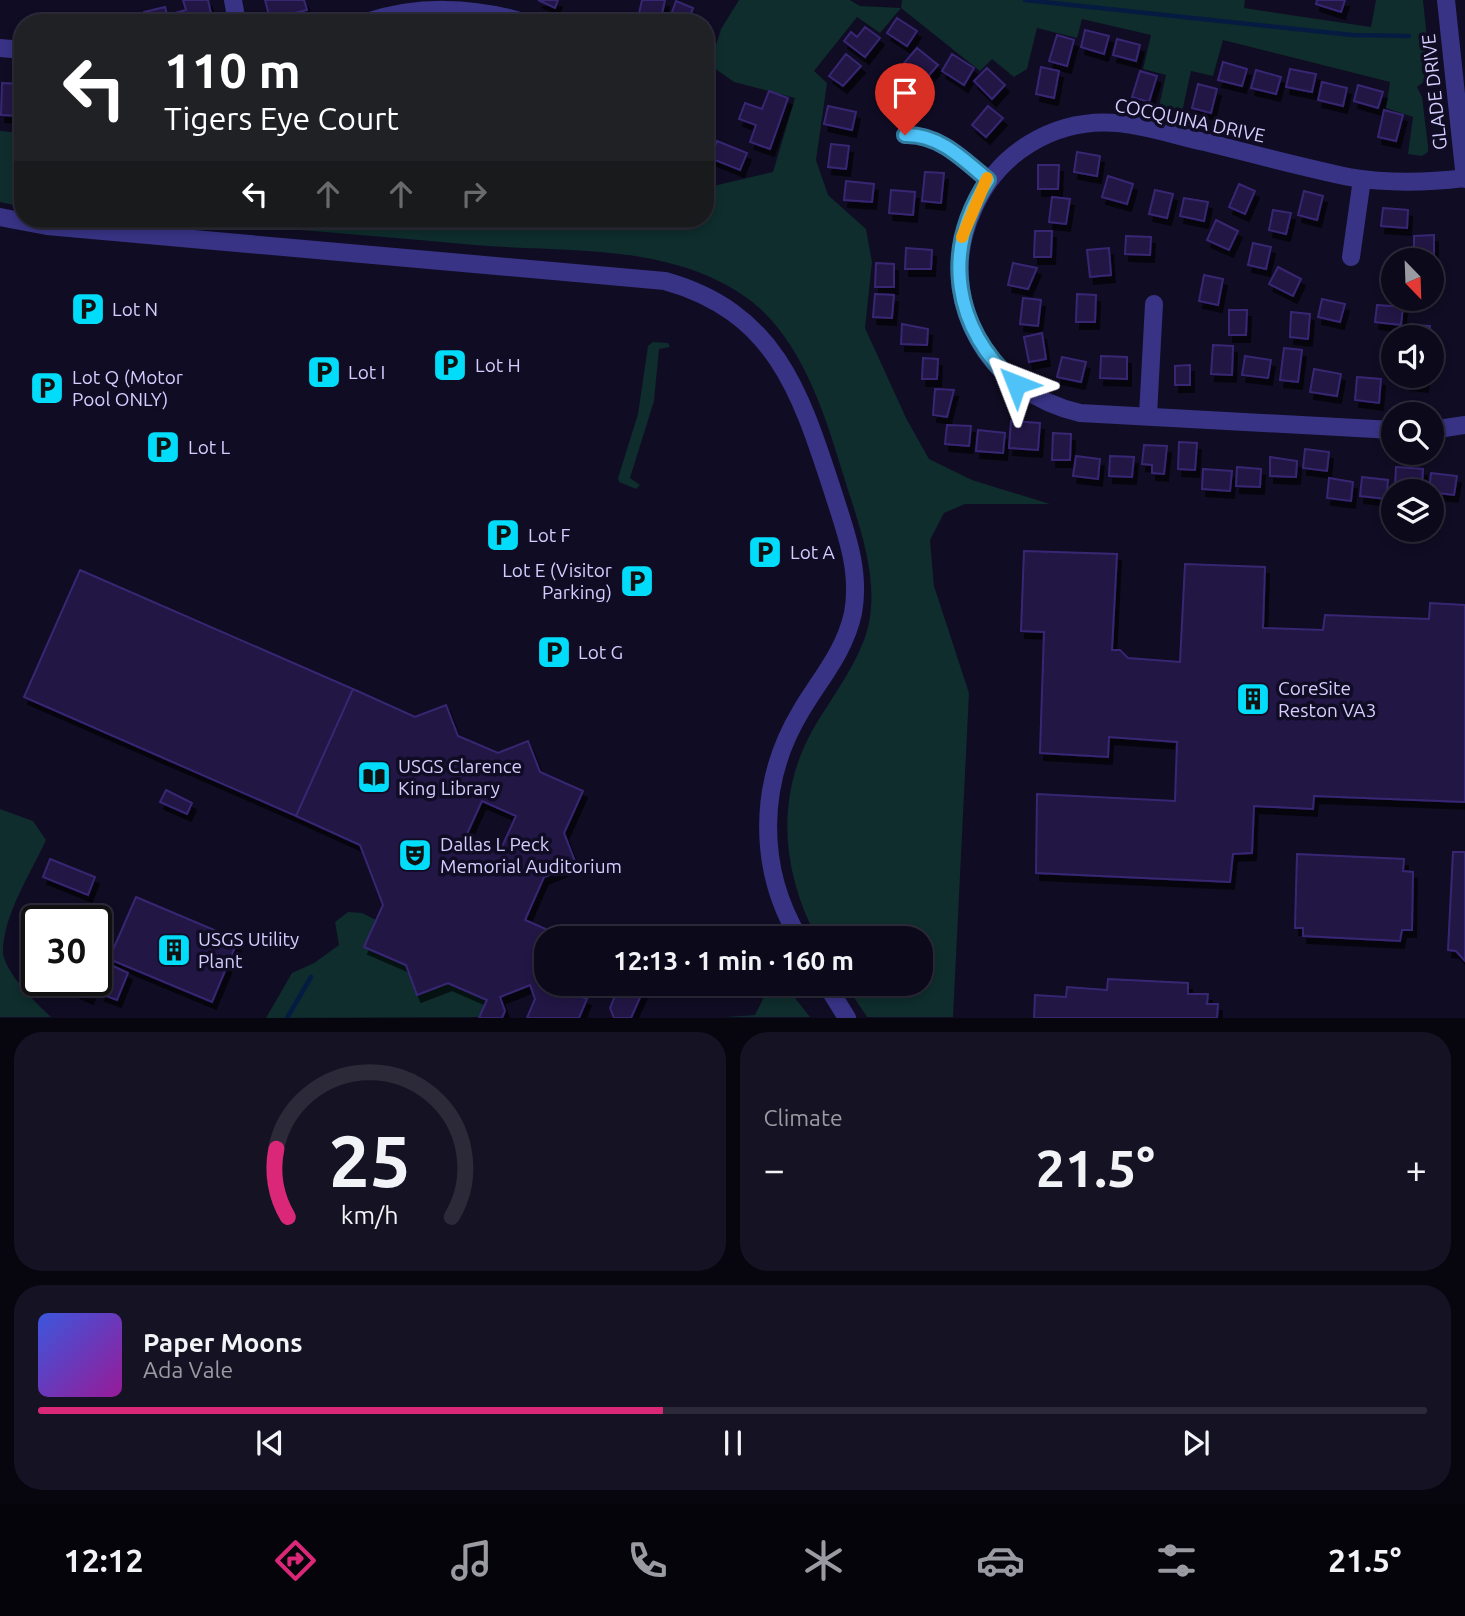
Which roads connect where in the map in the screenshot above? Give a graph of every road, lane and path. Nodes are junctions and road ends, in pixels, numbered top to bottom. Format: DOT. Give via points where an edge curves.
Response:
graph roads {
  1 [pos="1446,0"];
  2 [pos="436,14"];
  3 [pos="486,14"];
  4 [pos="905,135"];
  5 [pos="1465,178"];
  6 [pos="1362,179"];
  7 [pos="988,180"];
  8 [pos="69,228"];
  9 [pos="1351,257"];
  10 [pos="1154,304"];
  11 [pos="1148,415"];
  12 [pos="1465,425"];
  13 [pos="1444,428"];
  14 [pos="1381,429"];
  15 [pos="792,926"];
  16 [pos="834,996"];
  17 [pos="847,1017"];
  1 -- 5 [label="street, GLADE DRIVE"];
  2 -- 3 [label="street" via="468,10"];
  4 -- 7 [label="street" via="940,142"];
  5 -- 6 [label="street, COCQUINA DRIVE" via="1413,183"];
  6 -- 7 [label="street, COCQUINA DRIVE" via="1135,126 1100,122 1058,129 1036,139"];
  6 -- 9 [label="street"];
  7 -- 11 [label="street, COCQUINA DRIVE" via="963,236 958,267 965,308 985,351 1016,384 1061,408"];
  8 -- 15 [label="street" via="665,281 709,297 747,323 777,356 800,397 848,538 855,572 854,606 844,642 788,735 772,791 766,833 770,872"];
  10 -- 11 [label="street"];
  11 -- 14 [label="street, COCQUINA DRIVE"];
  12 -- 13 [label="street"];
  16 -- 17 [label="street"];
}
